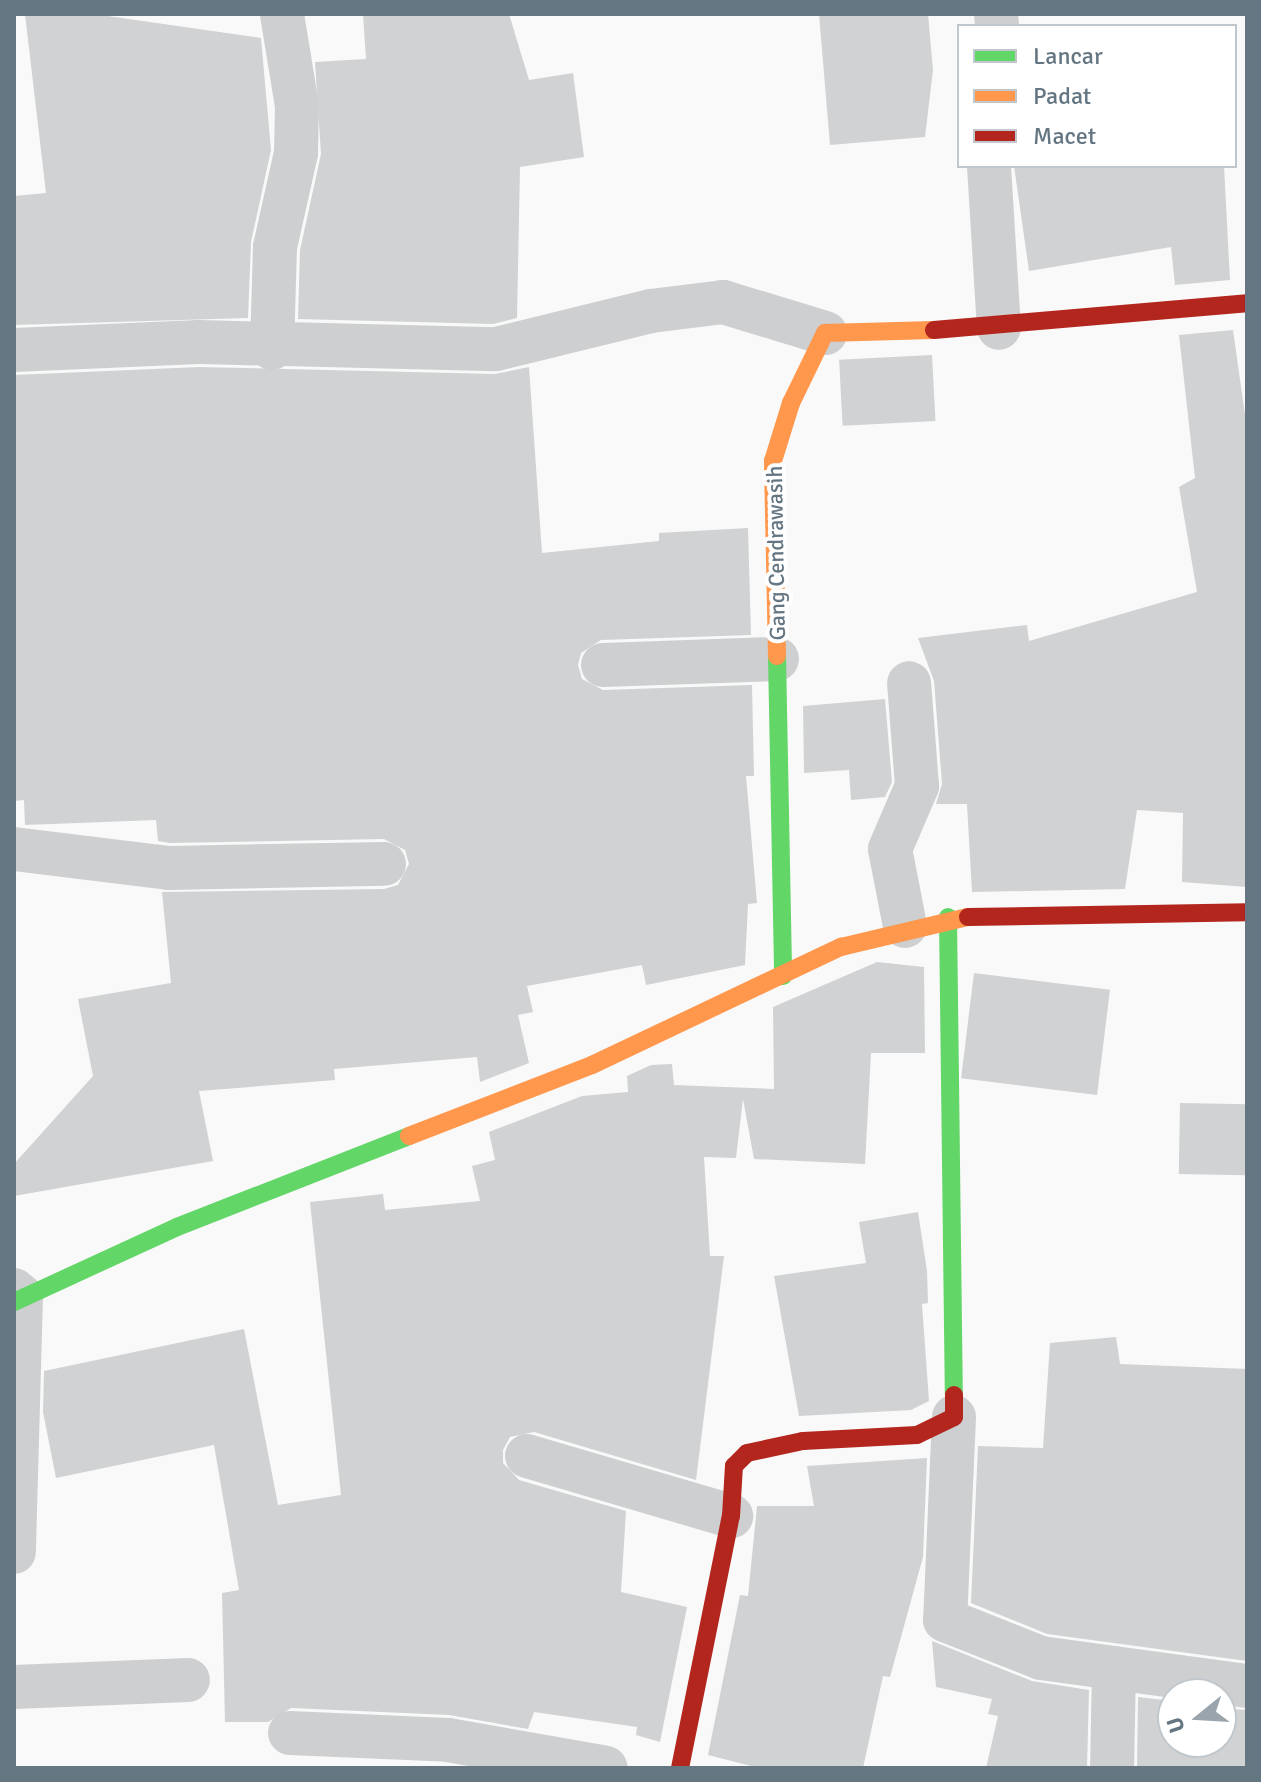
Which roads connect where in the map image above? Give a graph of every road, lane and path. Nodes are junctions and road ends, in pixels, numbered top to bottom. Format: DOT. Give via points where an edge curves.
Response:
graph roads {
  1 [pos="282,14"];
  2 [pos="989,168"];
  3 [pos="1247,303"];
  4 [pos="999,328"];
  5 [pos="825,333"];
  6 [pos="272,348"];
  7 [pos="14,350"];
  8 [pos="777,659"];
  9 [pos="603,665"];
  10 [pos="909,683"];
  11 [pos="14,849"];
  12 [pos="384,864"];
  13 [pos="1247,912"];
  14 [pos="948,917"];
  15 [pos="905,926"];
  16 [pos="783,976"];
  17 [pos="16,1296"];
  18 [pos="954,1417"];
  19 [pos="527,1456"];
  20 [pos="731,1516"];
  21 [pos="14,1552"];
  22 [pos="1114,1668"];
  23 [pos="188,1680"];
  24 [pos="1247,1686"];
  25 [pos="14,1687"];
  26 [pos="290,1733"];
  27 [pos="606,1768"];
  28 [pos="680,1768"];
  29 [pos="1112,1768"];
  1 -- 6 [label="street" via="297,121 275,247"];
  2 -- 4 [label="street"];
  3 -- 4 [label="street"];
  4 -- 5 [label="street"];
  5 -- 6 [label="street" via="723,302 651,311 496,349"];
  5 -- 8 [label="street, Gang Cendrawasih" via="791,403 773,461"];
  6 -- 7 [label="street" via="199,342"];
  8 -- 9 [label="street"];
  8 -- 16 [label="street, Gang Cendrawasih"];
  10 -- 15 [label="street" via="917,786 890,849"];
  11 -- 12 [label="street" via="169,868"];
  13 -- 14 [label="street"];
  14 -- 15 [label="street"];
  14 -- 18 [label="street"];
  15 -- 16 [label="street"];
  16 -- 17 [label="street" via="592,1065 177,1227"];
  17 -- 21 [label="street"];
  18 -- 20 [label="street" via="917,1435 803,1441 747,1453 734,1466"];
  18 -- 22 [label="street" via="945,1620 1041,1658"];
  19 -- 20 [label="street"];
  20 -- 28 [label="street"];
  22 -- 24 [label="street"];
  22 -- 29 [label="street"];
  23 -- 25 [label="street"];
  26 -- 27 [label="street" via="448,1740"];
}
